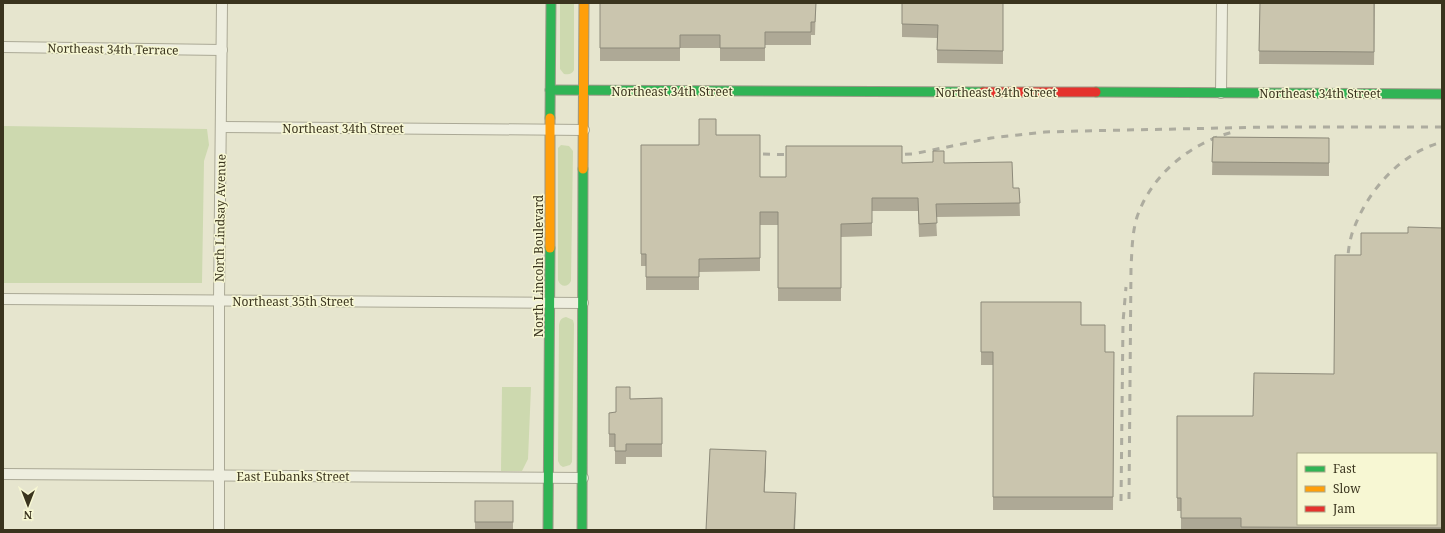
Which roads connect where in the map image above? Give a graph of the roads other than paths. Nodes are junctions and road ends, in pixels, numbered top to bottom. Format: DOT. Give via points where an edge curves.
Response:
graph roads {
  1 [pos="222,3"];
  2 [pos="550,3"];
  3 [pos="584,3"];
  4 [pos="1222,3"];
  5 [pos="3,47"];
  6 [pos="222,50"];
  7 [pos="550,90"];
  8 [pos="584,90"];
  9 [pos="1221,93"];
  10 [pos="1442,94"];
  11 [pos="222,127"];
  12 [pos="550,129"];
  13 [pos="584,130"];
  14 [pos="3,299"];
  15 [pos="219,301"];
  16 [pos="549,302"];
  17 [pos="583,303"];
  18 [pos="3,474"];
  19 [pos="219,476"];
  20 [pos="549,478"];
  21 [pos="583,478"];
  22 [pos="219,530"];
  23 [pos="548,530"];
  24 [pos="582,530"];
  1 -- 6 [label="street, North Lindsay Avenue"];
  2 -- 7 [label="main road, North Lincoln Boulevard"];
  3 -- 8 [label="main road"];
  4 -- 9 [label="street"];
  5 -- 6 [label="street, Northeast 34th Terrace"];
  6 -- 11 [label="street, North Lindsay Avenue"];
  7 -- 8 [label="main road, Northeast 34th Street"];
  7 -- 12 [label="main road, North Lincoln Boulevard"];
  8 -- 9 [label="main road, Northeast 34th Street"];
  8 -- 13 [label="main road"];
  9 -- 10 [label="main road, Northeast 34th Street"];
  11 -- 12 [label="street, Northeast 34th Street"];
  11 -- 15 [label="street, North Lindsay Avenue"];
  12 -- 13 [label="street, Northeast 34th Street"];
  12 -- 16 [label="main road, North Lincoln Boulevard"];
  13 -- 17 [label="main road"];
  14 -- 15 [label="street, Northeast 35th Street"];
  15 -- 16 [label="street, Northeast 35th Street"];
  15 -- 19 [label="street, North Lindsay Avenue"];
  16 -- 17 [label="street, Northeast 35th Street"];
  16 -- 20 [label="main road, North Lincoln Boulevard"];
  17 -- 21 [label="main road"];
  18 -- 19 [label="street, East Eubanks Street"];
  19 -- 20 [label="street, East Eubanks Street"];
  19 -- 22 [label="street, North Lindsay Avenue"];
  20 -- 21 [label="street, East Eubanks Street"];
  20 -- 23 [label="main road, North Lincoln Boulevard"];
  21 -- 24 [label="main road"];
}
